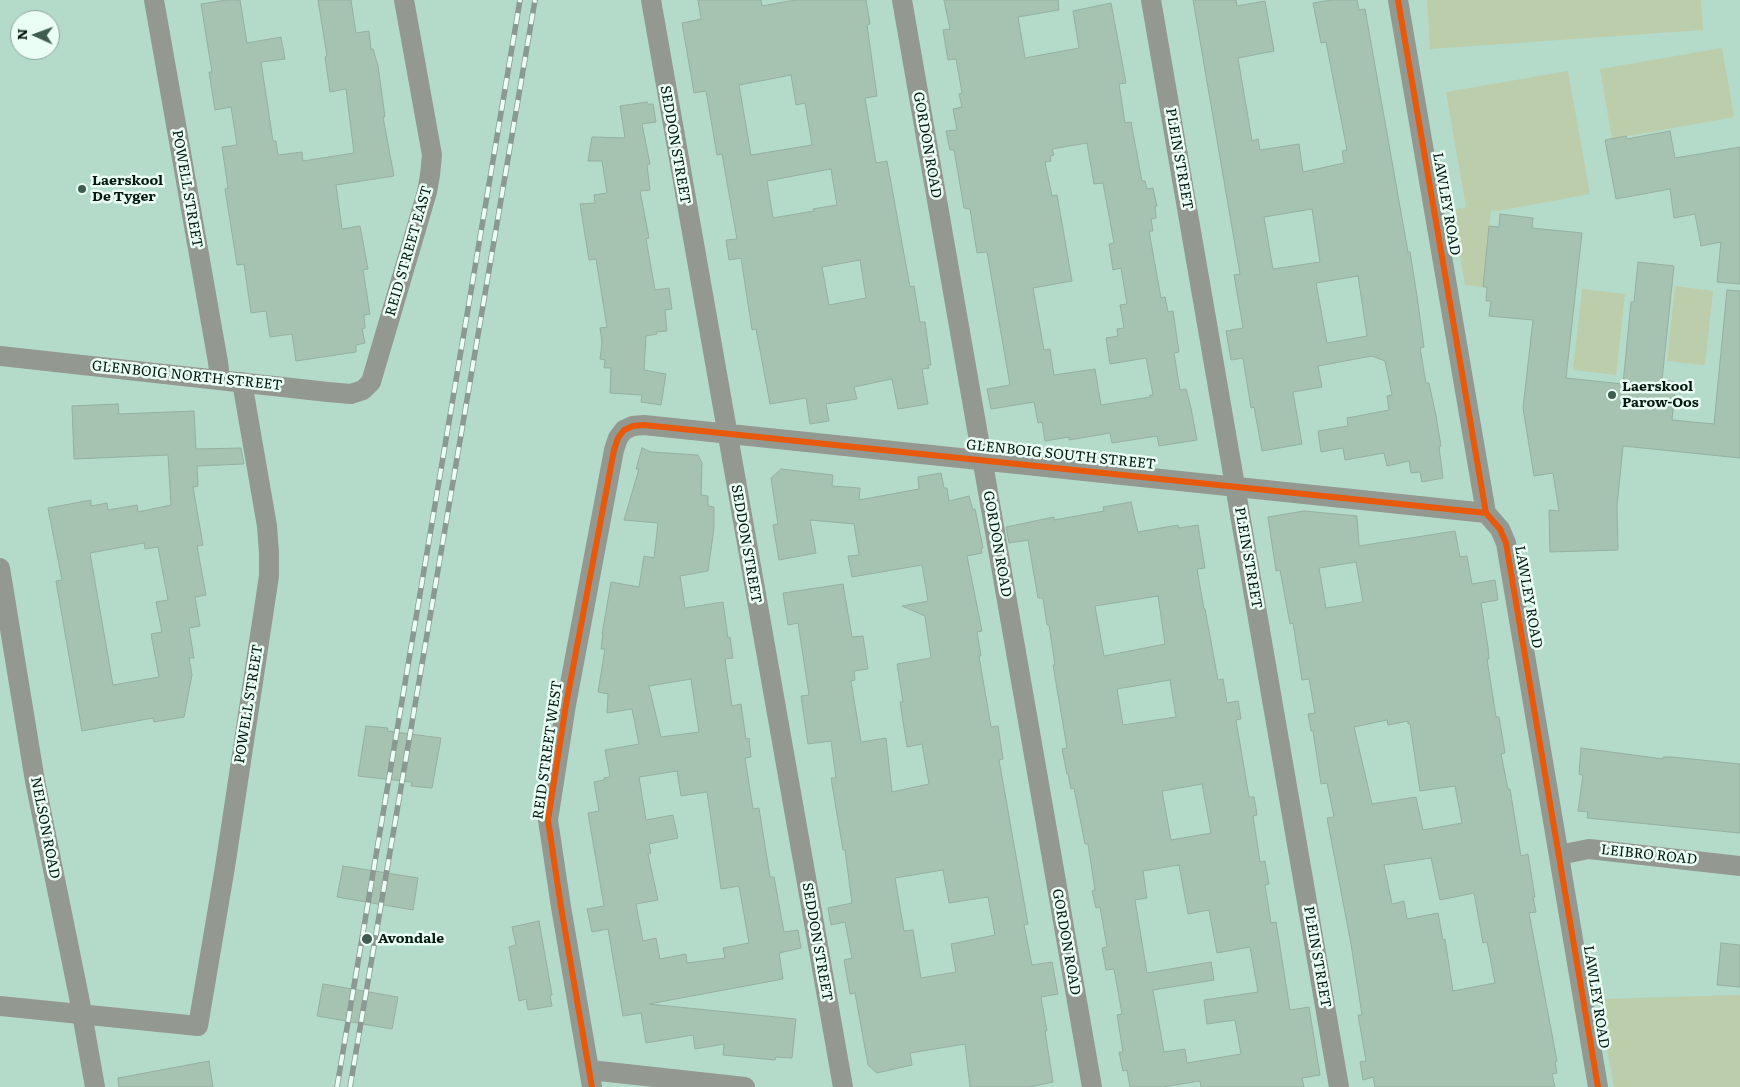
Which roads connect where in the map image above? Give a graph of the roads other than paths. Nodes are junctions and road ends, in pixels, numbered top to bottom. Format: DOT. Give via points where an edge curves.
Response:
graph roads {
  1 [pos="154,0"];
  2 [pos="404,0"];
  3 [pos="651,0"];
  4 [pos="902,0"];
  5 [pos="1151,0"];
  6 [pos="1398,0"];
  7 [pos="0,356"];
  8 [pos="220,379"];
  9 [pos="242,382"];
  10 [pos="372,382"];
  11 [pos="634,426"];
  12 [pos="726,433"];
  13 [pos="982,460"];
  14 [pos="1236,486"];
  15 [pos="1486,513"];
  16 [pos="0,568"];
  17 [pos="1559,854"];
  18 [pos="1740,866"];
  19 [pos="0,1006"];
  20 [pos="82,1015"];
  21 [pos="591,1079"];
  22 [pos="94,1087"];
  23 [pos="745,1087"];
  24 [pos="843,1087"];
  25 [pos="1092,1087"];
  26 [pos="1340,1087"];
  27 [pos="1598,1087"];
  1 -- 8 [label="street, POWELL STREET"];
  2 -- 10 [label="street, REID STREET EAST" via="432,155 427,192"];
  3 -- 12 [label="street, SEDDON STREET"];
  4 -- 13 [label="street, GORDON ROAD"];
  5 -- 14 [label="street, PLEIN STREET"];
  6 -- 15 [label="street, LAWLEY ROAD"];
  7 -- 8 [label="street, GLENBOIG NORTH STREET"];
  8 -- 9 [label="street, GLENBOIG NORTH STREET"];
  9 -- 10 [label="street, GLENBOIG NORTH STREET" via="351,394"];
  9 -- 20 [label="street, POWELL STREET" via="267,526 269,576 198,1026"];
  11 -- 12 [label="street, GLENBOIG SOUTH STREET"];
  11 -- 21 [label="street, REID STREET WEST" via="624,430 614,450 548,820"];
  12 -- 13 [label="street, GLENBOIG SOUTH STREET"];
  12 -- 24 [label="street, SEDDON STREET"];
  13 -- 14 [label="street, GLENBOIG SOUTH STREET"];
  13 -- 25 [label="street, GORDON ROAD"];
  14 -- 15 [label="street, GLENBOIG SOUTH STREET"];
  14 -- 26 [label="street, PLEIN STREET"];
  15 -- 17 [label="street, LAWLEY ROAD" via="1500,529 1506,543"];
  16 -- 20 [label="street, NELSON ROAD" via="36,781"];
  17 -- 18 [label="street, LEIBRO ROAD" via="1589,849"];
  17 -- 27 [label="street, LAWLEY ROAD"];
  19 -- 20 [label="street"];
  20 -- 22 [label="street, NELSON ROAD"];
  21 -- 23 [label="street"];
}
